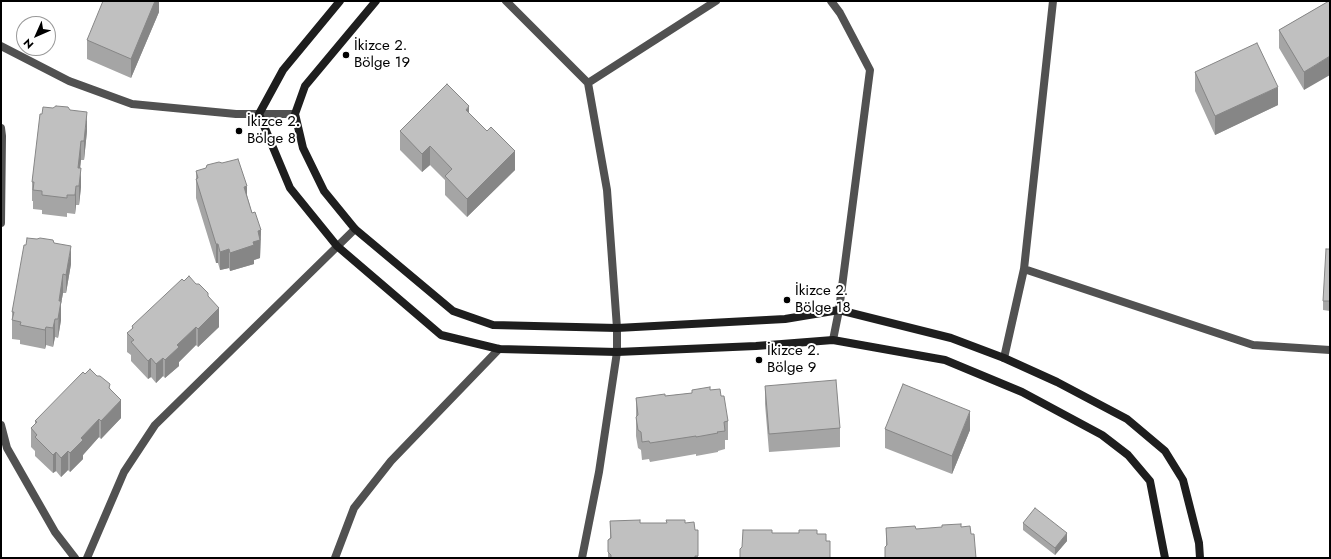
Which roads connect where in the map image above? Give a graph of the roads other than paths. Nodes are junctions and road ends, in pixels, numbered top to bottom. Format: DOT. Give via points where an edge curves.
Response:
graph roads {
  1 [pos="340,1"];
  2 [pos="376,1"];
  3 [pos="506,1"];
  4 [pos="716,1"];
  5 [pos="831,1"];
  6 [pos="1053,1"];
  7 [pos="1,46"];
  8 [pos="588,83"];
  9 [pos="259,114"];
  10 [pos="295,114"];
  11 [pos="1,128"];
  12 [pos="1,223"];
  13 [pos="355,229"];
  14 [pos="337,246"];
  15 [pos="1024,269"];
  16 [pos="839,310"];
  17 [pos="617,328"];
  18 [pos="833,340"];
  19 [pos="499,349"];
  20 [pos="1330,350"];
  21 [pos="617,352"];
  22 [pos="1004,358"];
  23 [pos="1,425"];
  24 [pos="75,558"];
  25 [pos="87,558"];
  26 [pos="335,558"];
  27 [pos="582,558"];
  28 [pos="1165,558"];
  29 [pos="1200,558"];
  1 -- 9 [label="main road" via="283,70"];
  2 -- 10 [label="main road" via="305,86"];
  3 -- 8 [label="street"];
  4 -- 8 [label="street"];
  5 -- 16 [label="street" via="870,70"];
  6 -- 15 [label="street"];
  7 -- 9 [label="street" via="69,81 132,104"];
  8 -- 17 [label="street" via="607,190"];
  9 -- 10 [label="street"];
  9 -- 14 [label="main road" via="290,188"];
  10 -- 13 [label="main road" via="302,148 324,191"];
  11 -- 12 [label="street"];
  13 -- 14 [label="street"];
  13 -- 17 [label="main road" via="453,311 493,326"];
  14 -- 19 [label="main road" via="441,335"];
  14 -- 25 [label="street" via="155,425 124,472"];
  15 -- 20 [label="street" via="1252,345"];
  15 -- 22 [label="street"];
  16 -- 17 [label="main road" via="785,319"];
  16 -- 18 [label="street"];
  16 -- 22 [label="main road" via="951,338"];
  17 -- 21 [label="street"];
  18 -- 21 [label="main road"];
  18 -- 28 [label="main road" via="945,360 1022,392 1102,435 1128,455 1150,481"];
  19 -- 21 [label="main road"];
  19 -- 26 [label="street" via="391,461 354,508"];
  21 -- 27 [label="street" via="599,472"];
  22 -- 29 [label="main road" via="1057,382 1127,419 1165,451 1183,480 1199,544"];
  23 -- 24 [label="street" via="7,448 55,532"];
}
